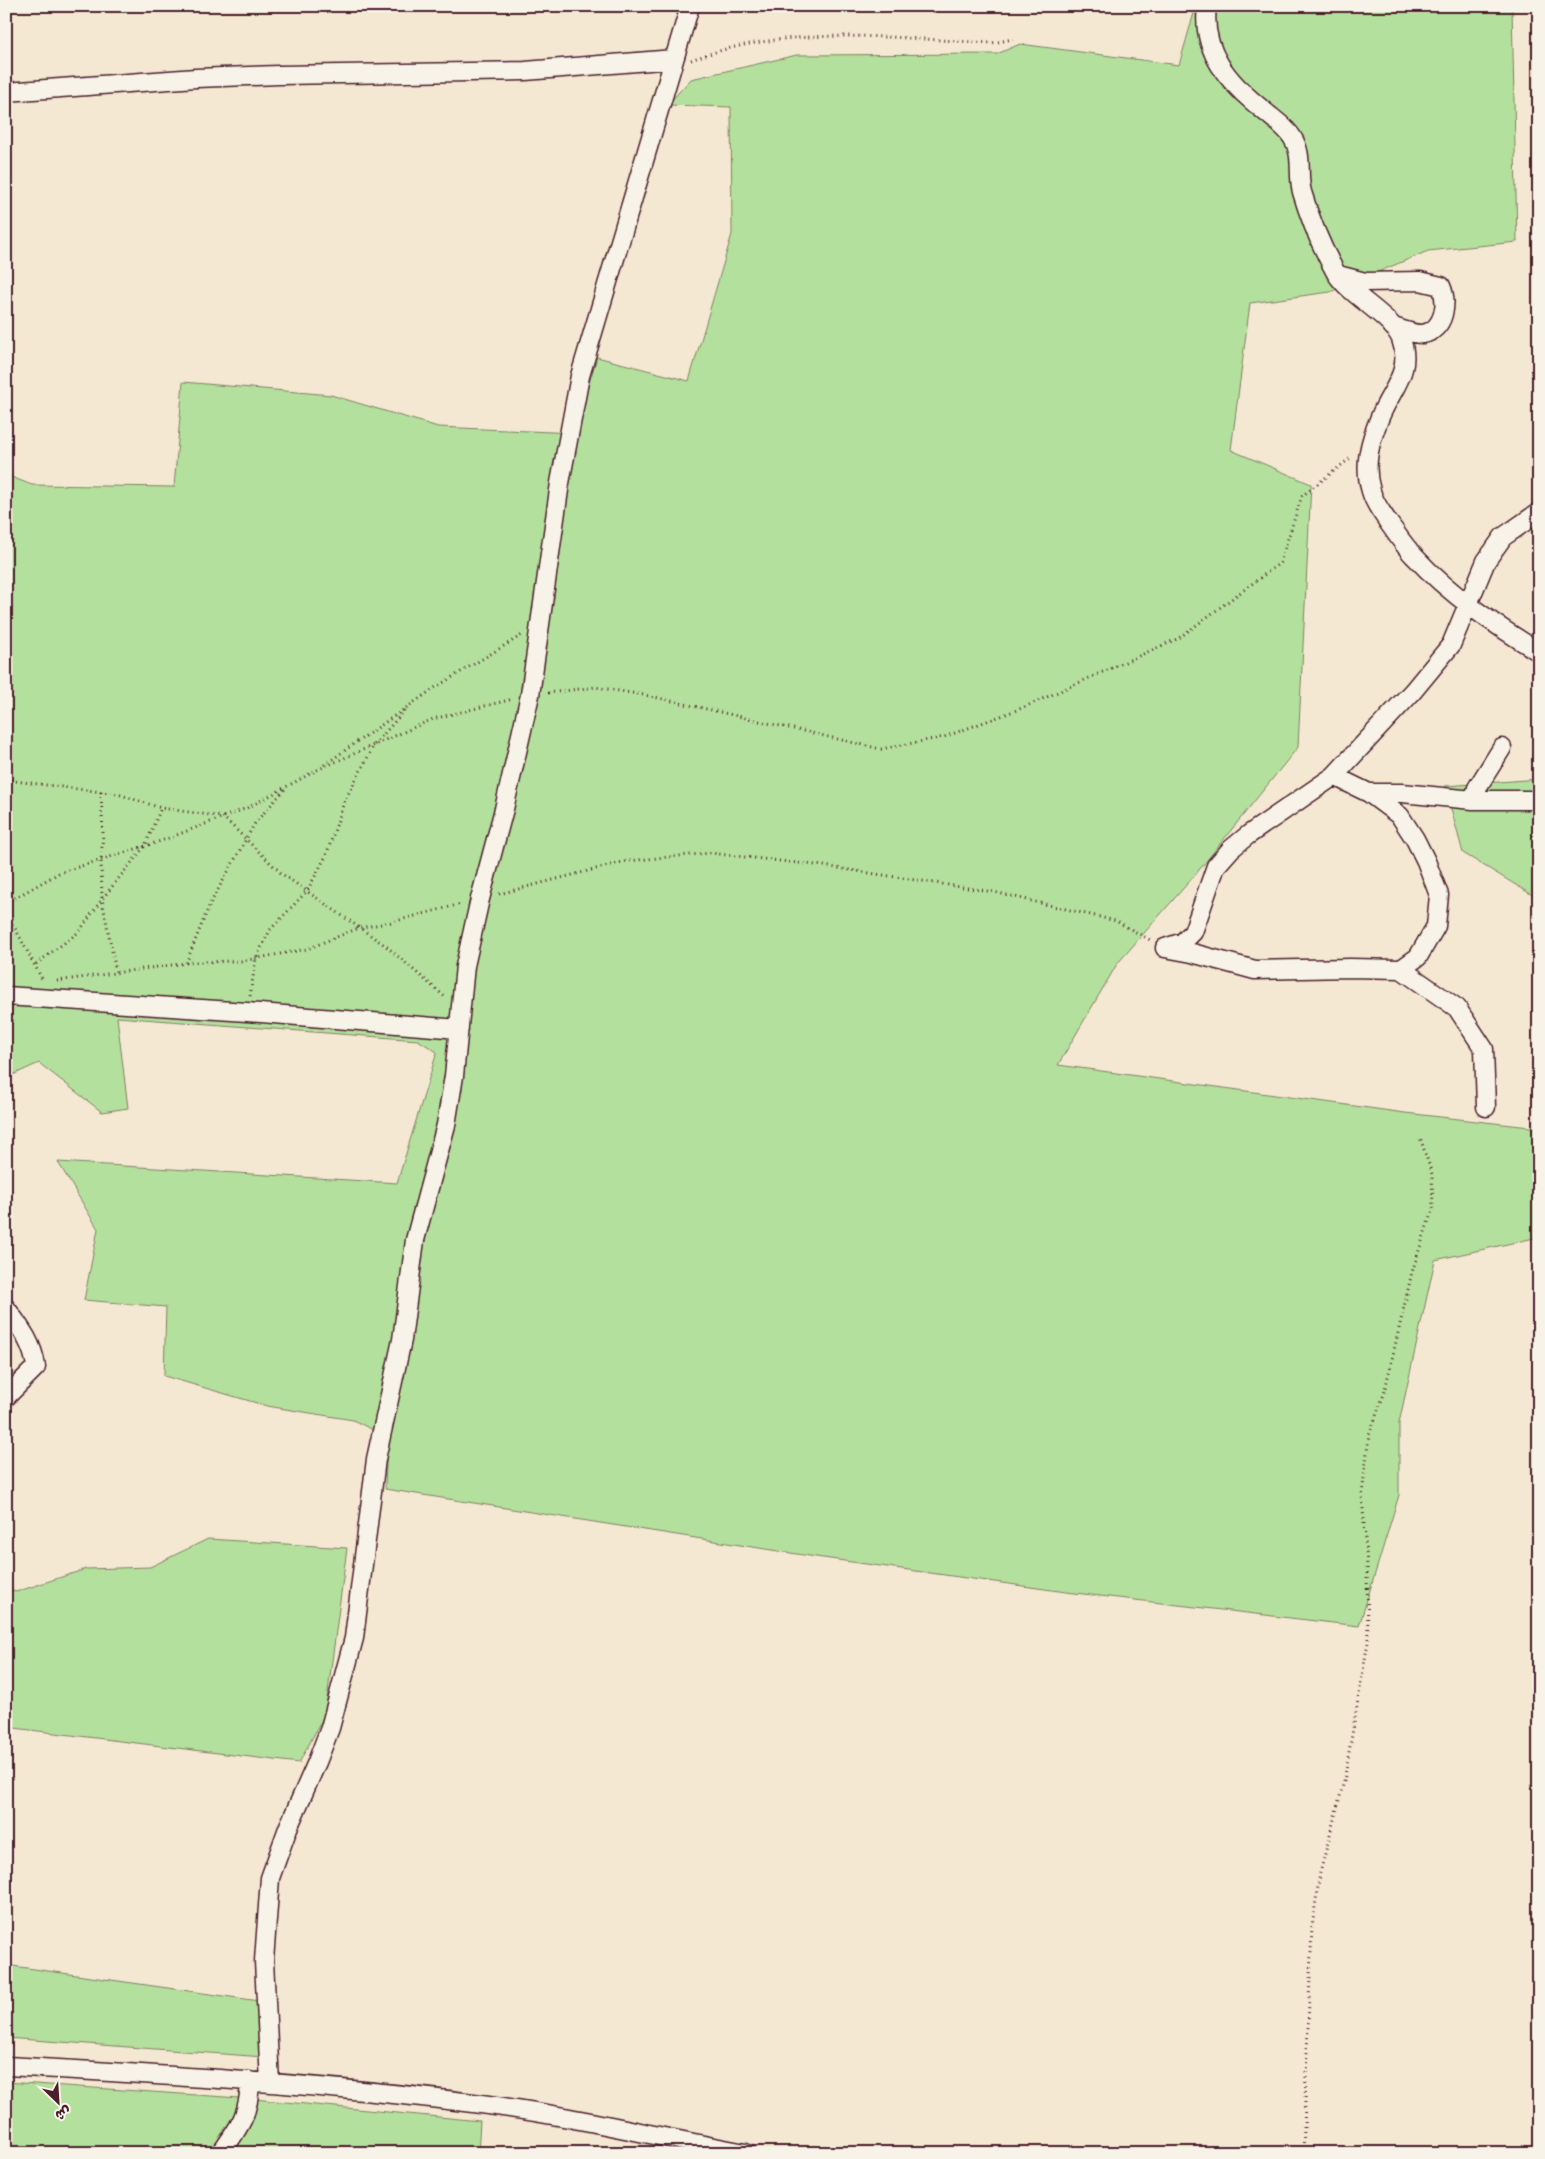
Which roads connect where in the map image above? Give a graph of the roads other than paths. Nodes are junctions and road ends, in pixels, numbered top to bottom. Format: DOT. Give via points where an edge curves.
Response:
graph roads {
  1 [pos="690,6"];
  2 [pos="1206,6"];
  3 [pos="674,59"];
  4 [pos="6,92"];
  5 [pos="1337,275"];
  6 [pos="1393,327"];
  7 [pos="1539,512"];
  8 [pos="1469,605"];
  9 [pos="1539,652"];
  10 [pos="1502,748"];
  11 [pos="1334,776"];
  12 [pos="1369,793"];
  13 [pos="1474,800"];
  14 [pos="1539,800"];
  15 [pos="1401,969"];
  16 [pos="6,996"];
  17 [pos="459,1029"];
  18 [pos="1486,1108"];
  19 [pos="6,1308"];
  20 [pos="6,1397"];
  21 [pos="6,2066"];
  22 [pos="250,2081"];
  23 [pos="270,2083"];
  24 [pos="221,2153"];
  25 [pos="746,2153"];
  1 -- 3 [label="street"];
  2 -- 5 [label="street" via="1205,22 1216,61 1250,100 1292,136 1300,154 1301,190"];
  3 -- 4 [label="street" via="526,71 196,78"];
  3 -- 17 [label="street" via="580,376 560,483 530,695 465,966"];
  5 -- 6 [label="street"];
  5 -- 6 [label="street" via="1365,282 1420,281 1440,286 1444,293 1443,318 1434,328 1423,334"];
  6 -- 8 [label="street" via="1400,338 1404,367 1402,378 1384,408 1370,442 1367,465 1370,490 1378,509 1416,558"];
  7 -- 8 [label="street" via="1503,537 1486,561"];
  8 -- 9 [label="street"];
  8 -- 11 [label="street" via="1452,645"];
  10 -- 13 [label="street" via="1477,788"];
  11 -- 12 [label="street"];
  11 -- 15 [label="street" via="1231,849 1216,866 1194,932 1183,942 1166,948 1255,970"];
  12 -- 13 [label="street"];
  12 -- 15 [label="street" via="1400,816 1426,861 1439,895 1436,926 1418,956"];
  13 -- 14 [label="street"];
  15 -- 18 [label="street" via="1457,1008 1484,1049"];
  16 -- 17 [label="street"];
  17 -- 23 [label="street" via="446,1125 415,1240 402,1340 376,1459 354,1638 330,1728 270,1878 264,1961"];
  19 -- 20 [label="street" via="26,1335 34,1352 36,1367"];
  21 -- 22 [label="street"];
  22 -- 23 [label="street"];
  22 -- 24 [label="street" via="247,2112"];
  23 -- 25 [label="street" via="491,2105"];
}
